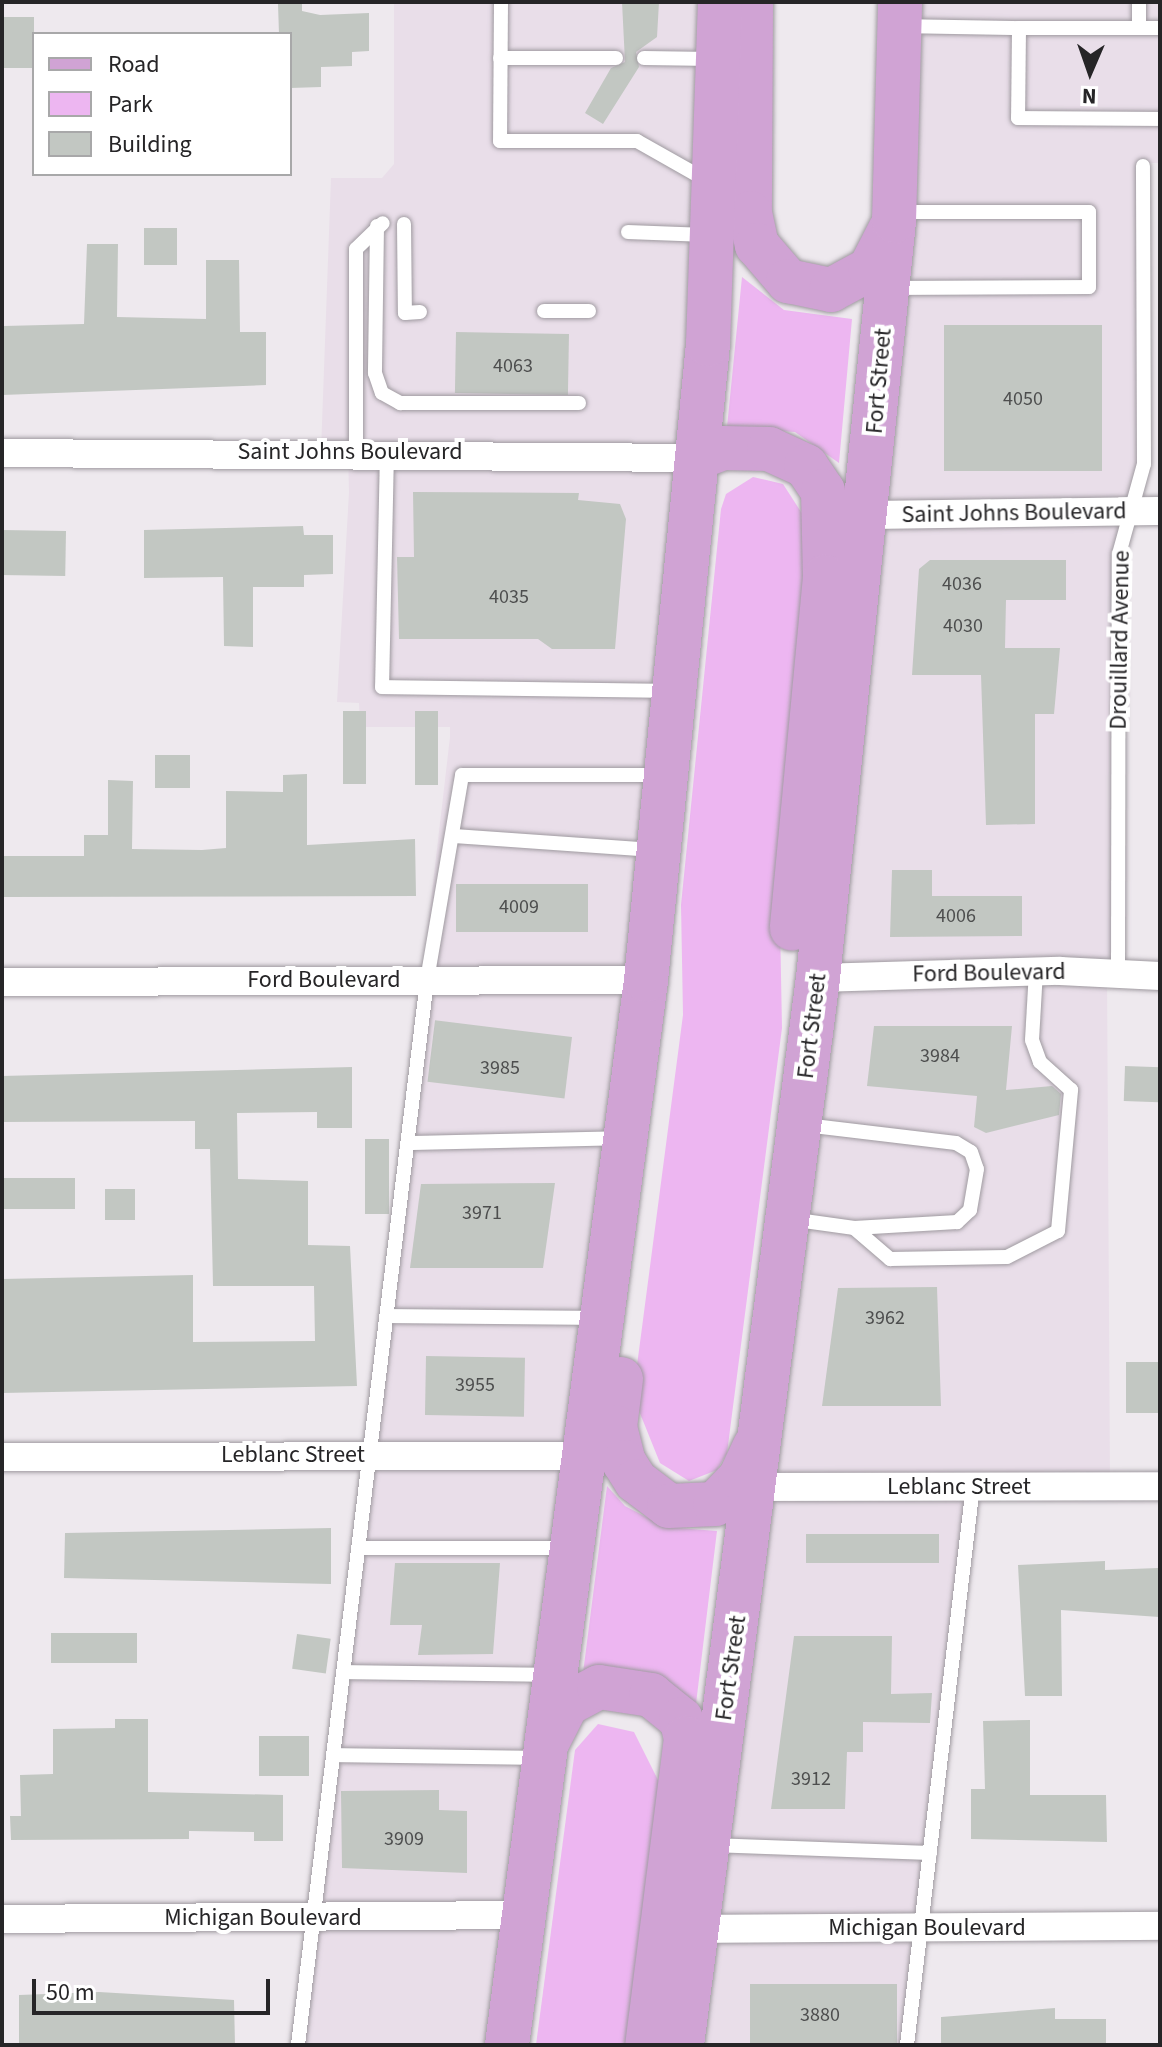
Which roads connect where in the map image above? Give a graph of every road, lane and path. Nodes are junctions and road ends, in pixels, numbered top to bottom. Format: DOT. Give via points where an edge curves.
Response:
graph roads {
  1 [pos="501,2"];
  2 [pos="720,2"];
  3 [pos="751,2"];
  4 [pos="1139,2"];
  5 [pos="900,14"];
  6 [pos="1019,28"];
  7 [pos="1139,28"];
  8 [pos="1160,28"];
  9 [pos="500,58"];
  10 [pos="616,58"];
  11 [pos="644,58"];
  12 [pos="720,59"];
  13 [pos="1160,119"];
  14 [pos="1143,166"];
  15 [pos="1143,182"];
  16 [pos="1160,183"];
  17 [pos="716,187"];
  18 [pos="894,217"];
  19 [pos="404,224"];
  20 [pos="628,232"];
  21 [pos="714,235"];
  22 [pos="888,288"];
  23 [pos="544,311"];
  24 [pos="589,311"];
  25 [pos="420,312"];
  26 [pos="579,403"];
  27 [pos="356,451"];
  28 [pos="387,451"];
  29 [pos="2,453"];
  30 [pos="697,458"];
  31 [pos="1147,512"];
  32 [pos="867,515"];
  33 [pos="674,691"];
  34 [pos="665,775"];
  35 [pos="454,836"];
  36 [pos="658,850"];
  37 [pos="1036,971"];
  38 [pos="1118,974"];
  39 [pos="1160,976"];
  40 [pos="818,978"];
  41 [pos="427,980"];
  42 [pos="646,980"];
  43 [pos="2,982"];
  44 [pos="802,1113"];
  45 [pos="627,1138"];
  46 [pos="409,1143"];
  47 [pos="790,1219"];
  48 [pos="854,1228"];
  49 [pos="390,1316"];
  50 [pos="603,1318"];
  51 [pos="765,1425"];
  52 [pos="375,1454"];
  53 [pos="585,1456"];
  54 [pos="2,1457"];
  55 [pos="973,1486"];
  56 [pos="1160,1486"];
  57 [pos="757,1487"];
  58 [pos="362,1548"];
  59 [pos="572,1548"];
  60 [pos="345,1672"];
  61 [pos="554,1675"];
  62 [pos="544,1753"];
  63 [pos="333,1755"];
  64 [pos="706,1844"];
  65 [pos="930,1853"];
  66 [pos="523,1915"];
  67 [pos="311,1918"];
  68 [pos="2,1919"];
  69 [pos="1160,1926"];
  70 [pos="921,1928"];
  71 [pos="694,1929"];
  72 [pos="298,2045"];
  73 [pos="507,2045"];
  74 [pos="647,2045"];
  75 [pos="682,2045"];
  76 [pos="907,2045"];
  1 -- 9 [label="lane"];
  2 -- 12 [label="main road"];
  3 -- 18 [label="main road" via="750,213 757,245 788,281 831,290 870,269"];
  4 -- 7 [label="lane"];
  5 -- 6 [label="lane"];
  5 -- 18 [label="main road, Fort Street"];
  6 -- 7 [label="lane"];
  6 -- 13 [label="lane" via="1018,118"];
  7 -- 8 [label="lane"];
  9 -- 10 [label="lane"];
  9 -- 17 [label="lane" via="500,141 637,141"];
  11 -- 12 [label="lane"];
  12 -- 17 [label="main road"];
  14 -- 15 [label="lane, Drouillard Avenue"];
  15 -- 16 [label="lane"];
  15 -- 31 [label="lane, Drouillard Avenue"];
  17 -- 21 [label="main road"];
  18 -- 22 [label="main road, Fort Street"];
  18 -- 22 [label="lane" via="1089,212 1089,287"];
  19 -- 25 [label="lane" via="405,313"];
  20 -- 21 [label="lane"];
  21 -- 30 [label="main road"];
  22 -- 32 [label="main road, Fort Street"];
  23 -- 24 [label="lane"];
  26 -- 27 [label="lane" via="400,403 382,393 375,373 380,225 356,249"];
  27 -- 28 [label="street, Saint Johns Boulevard"];
  27 -- 29 [label="street, Saint Johns Boulevard"];
  28 -- 30 [label="street, Saint Johns Boulevard"];
  28 -- 33 [label="lane" via="382,687"];
  30 -- 33 [label="main road"];
  30 -- 44 [label="main road" via="723,448 769,449 806,466 823,491 825,577 792,927"];
  31 -- 32 [label="street, Saint Johns Boulevard"];
  31 -- 38 [label="lane, Drouillard Avenue" via="1119,548"];
  32 -- 40 [label="main road, Fort Street"];
  33 -- 34 [label="main road"];
  34 -- 35 [label="lane" via="462,775"];
  34 -- 36 [label="main road"];
  35 -- 36 [label="lane"];
  35 -- 41 [label="lane"];
  36 -- 42 [label="main road"];
  37 -- 38 [label="street, Ford Boulevard"];
  37 -- 40 [label="street, Ford Boulevard"];
  37 -- 48 [label="lane" via="1032,1040 1040,1062 1061,1077 1072,1099 1058,1231 1007,1257 890,1259"];
  38 -- 39 [label="street, Ford Boulevard"];
  40 -- 44 [label="main road, Fort Street"];
  41 -- 42 [label="street, Ford Boulevard"];
  41 -- 43 [label="street, Ford Boulevard"];
  41 -- 46 [label="lane"];
  42 -- 45 [label="main road"];
  42 -- 51 [label="main road" via="665,1016 615,1427 624,1462 636,1481 669,1506 715,1504 740,1478"];
  44 -- 47 [label="main road, Fort Street"];
  44 -- 48 [label="lane" via="956,1143 971,1152 977,1169 970,1210 957,1222"];
  45 -- 46 [label="lane"];
  45 -- 50 [label="main road"];
  46 -- 49 [label="lane"];
  47 -- 48 [label="lane"];
  47 -- 51 [label="main road, Fort Street"];
  49 -- 50 [label="lane"];
  49 -- 52 [label="lane"];
  50 -- 53 [label="main road"];
  51 -- 57 [label="main road, Fort Street"];
  52 -- 53 [label="street, Leblanc Street"];
  52 -- 54 [label="street, Leblanc Street"];
  52 -- 58 [label="lane"];
  53 -- 59 [label="main road"];
  55 -- 56 [label="street, Leblanc Street"];
  55 -- 57 [label="street, Leblanc Street"];
  55 -- 65 [label="lane"];
  57 -- 64 [label="main road, Fort Street"];
  58 -- 59 [label="lane"];
  58 -- 60 [label="lane"];
  59 -- 61 [label="main road"];
  60 -- 61 [label="lane"];
  60 -- 63 [label="lane"];
  61 -- 62 [label="main road"];
  62 -- 63 [label="lane"];
  62 -- 66 [label="main road"];
  62 -- 74 [label="main road" via="567,1704 599,1687 651,1695 681,1719 686,1738"];
  63 -- 67 [label="lane"];
  64 -- 65 [label="lane"];
  64 -- 71 [label="main road, Fort Street"];
  65 -- 70 [label="lane"];
  66 -- 67 [label="street, Michigan Boulevard"];
  66 -- 73 [label="main road"];
  67 -- 68 [label="street, Michigan Boulevard"];
  67 -- 72 [label="lane"];
  69 -- 70 [label="street, Michigan Boulevard"];
  70 -- 71 [label="street, Michigan Boulevard"];
  70 -- 76 [label="lane"];
  71 -- 75 [label="main road, Fort Street"];
}
